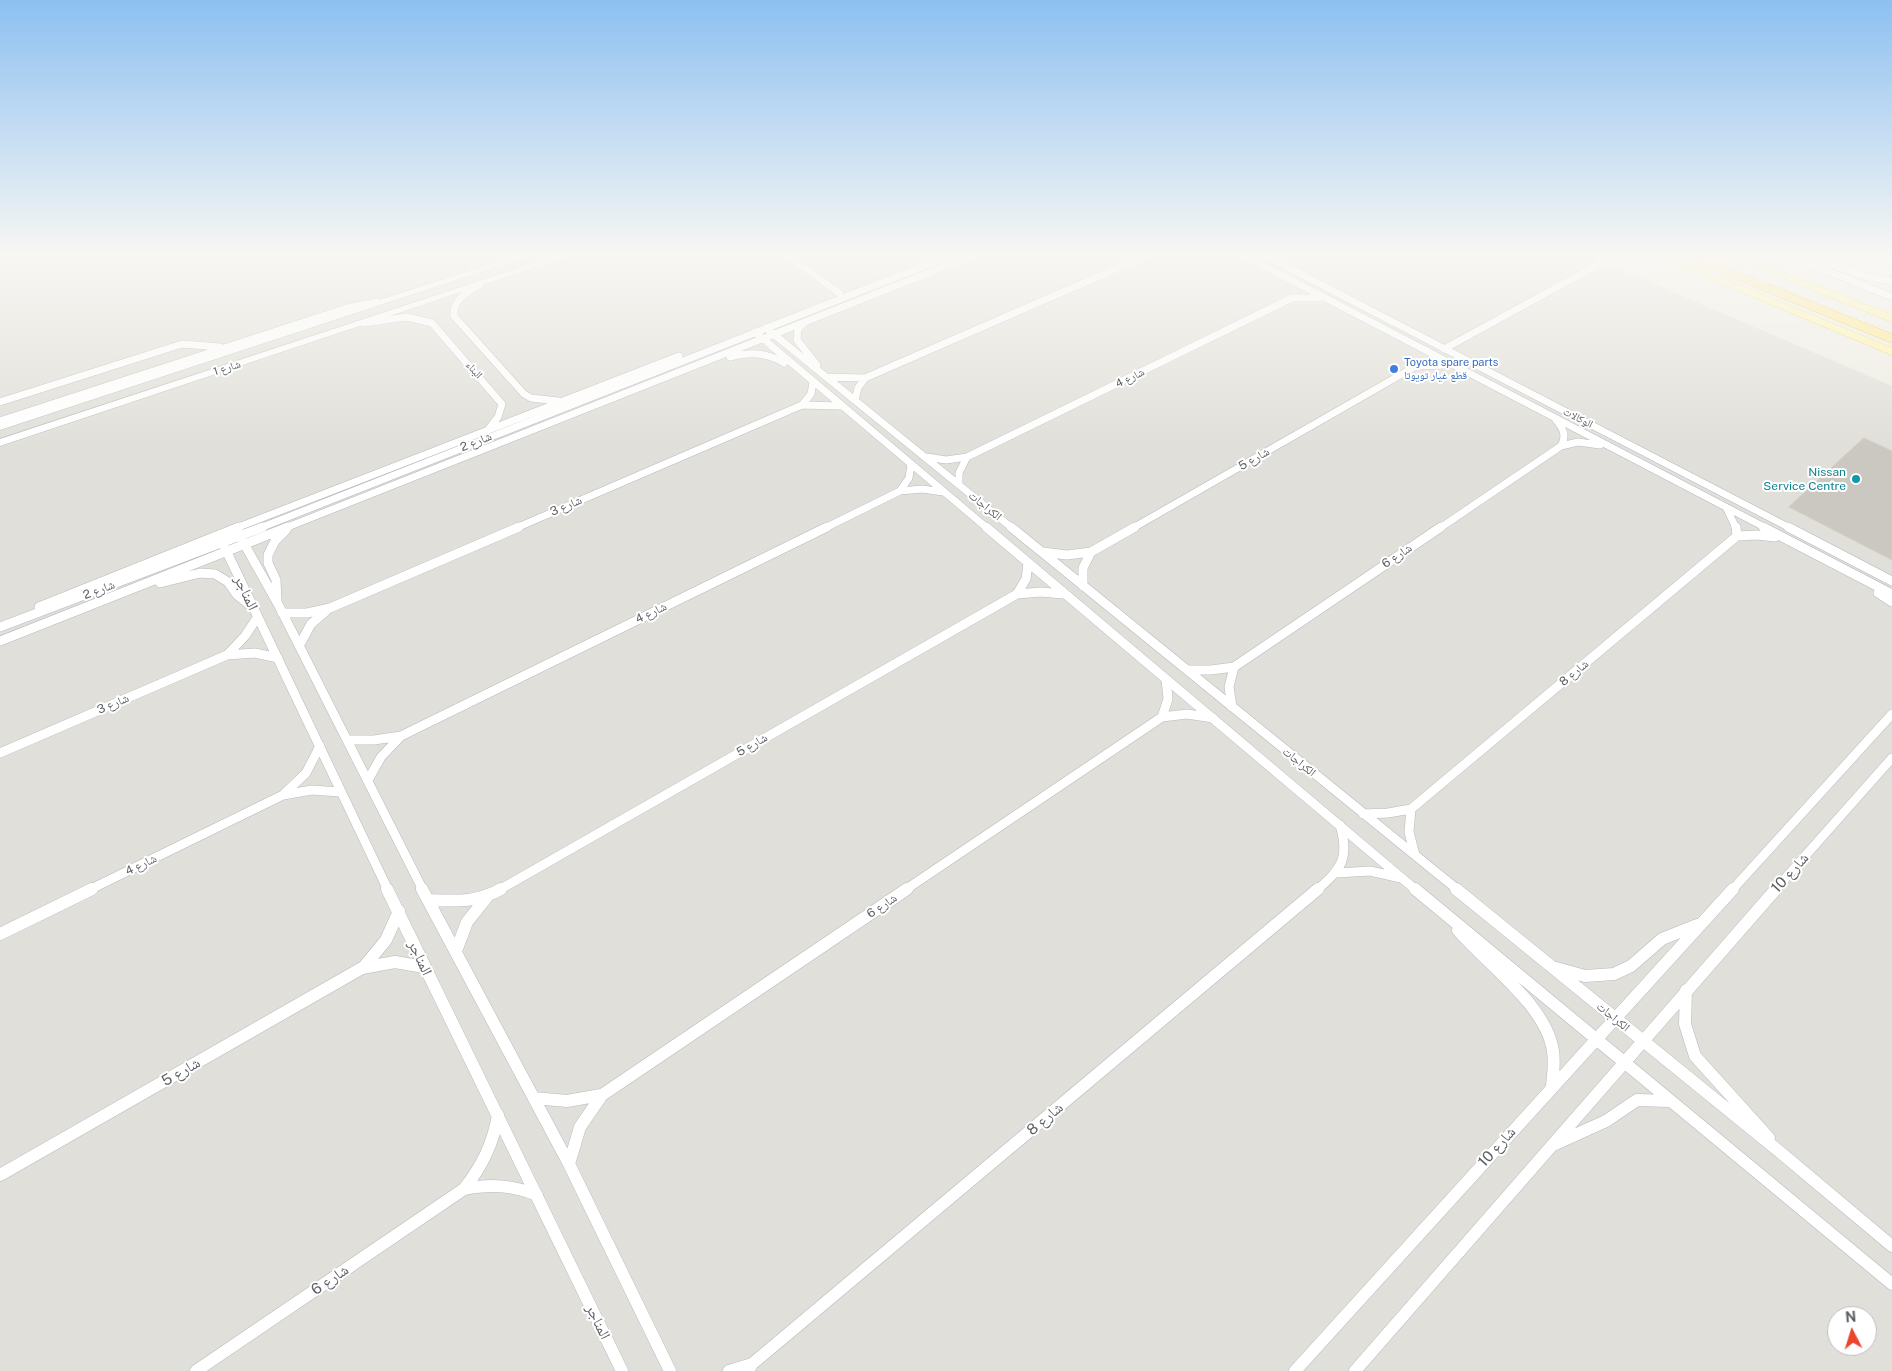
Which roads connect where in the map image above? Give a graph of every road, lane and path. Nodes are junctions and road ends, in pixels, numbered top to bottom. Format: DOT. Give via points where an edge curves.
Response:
graph roads {
  1 [pos="312,319"];
  2 [pos="328,319"];
  3 [pos="373,319"];
  4 [pos="390,319"];
  5 [pos="425,319"];
  6 [pos="457,319"];
  7 [pos="773,319"];
  8 [pos="789,319"];
  9 [pos="812,319"];
  10 [pos="1001,319"];
  11 [pos="1249,319"];
  12 [pos="1364,319"];
  13 [pos="1387,319"];
  14 [pos="1499,319"];
  15 [pos="1812,319"];
  16 [pos="1843,319"];
  17 [pos="1870,319"];
  18 [pos="804,322"];
  19 [pos="361,323"];
  20 [pos="766,328"];
  21 [pos="1892,328"];
  22 [pos="774,334"];
  23 [pos="759,335"];
  24 [pos="1892,339"];
  25 [pos="1416,346"];
  26 [pos="223,347"];
  27 [pos="1444,349"];
  28 [pos="1892,352"];
  29 [pos="703,362"];
  30 [pos="1416,366"];
  31 [pos="1454,366"];
  32 [pos="798,370"];
  33 [pos="822,373"];
  34 [pos="865,378"];
  35 [pos="812,382"];
  36 [pos="855,400"];
  37 [pos="0,402"];
  38 [pos="561,402"];
  39 [pos="802,405"];
  40 [pos="841,406"];
  41 [pos="1554,417"];
  42 [pos="0,421"];
  43 [pos="0,427"];
  44 [pos="487,431"];
  45 [pos="0,443"];
  46 [pos="1561,446"];
  47 [pos="1610,447"];
  48 [pos="925,457"];
  49 [pos="968,457"];
  50 [pos="911,464"];
  51 [pos="959,484"];
  52 [pos="900,491"];
  53 [pos="943,492"];
  54 [pos="1726,508"];
  55 [pos="292,525"];
  56 [pos="240,536"];
  57 [pos="1736,536"];
  58 [pos="1783,538"];
  59 [pos="244,544"];
  60 [pos="224,547"];
  61 [pos="1042,552"];
  62 [pos="1091,552"];
  63 [pos="1816,555"];
  64 [pos="1028,563"];
  65 [pos="1892,581"];
  66 [pos="1083,586"];
  67 [pos="119,594"];
  68 [pos="1017,594"];
  69 [pos="1892,594"];
  70 [pos="1066,595"];
  71 [pos="1892,602"];
  72 [pos="252,606"];
  73 [pos="280,608"];
  74 [pos="330,608"];
  75 [pos="257,618"];
  76 [pos="0,626"];
  77 [pos="0,641"];
  78 [pos="300,646"];
  79 [pos="227,655"];
  80 [pos="278,658"];
  81 [pos="1234,667"];
  82 [pos="1186,670"];
  83 [pos="1166,679"];
  84 [pos="1232,707"];
  85 [pos="1892,714"];
  86 [pos="1162,717"];
  87 [pos="1214,718"];
  88 [pos="401,736"];
  89 [pos="348,740"];
  90 [pos="320,746"];
  91 [pos="0,753"];
  92 [pos="1892,758"];
  93 [pos="368,780"];
  94 [pos="340,792"];
  95 [pos="283,795"];
  96 [pos="1411,809"];
  97 [pos="1363,814"];
  98 [pos="1340,825"];
  99 [pos="1415,856"];
  100 [pos="1337,873"];
  101 [pos="1404,879"];
  102 [pos="487,897"];
  103 [pos="428,900"];
  104 [pos="398,911"];
  105 [pos="1447,916"];
  106 [pos="1700,924"];
  107 [pos="0,934"];
  108 [pos="456,951"];
  109 [pos="1548,965"];
  110 [pos="424,967"];
  111 [pos="362,968"];
  112 [pos="1686,990"];
  113 [pos="1615,1019"];
  114 [pos="1596,1040"];
  115 [pos="1643,1041"];
  116 [pos="1624,1063"];
  117 [pos="1552,1086"];
  118 [pos="602,1095"];
  119 [pos="534,1098"];
  120 [pos="1669,1101"];
  121 [pos="498,1114"];
  122 [pos="1550,1146"];
  123 [pos="1780,1152"];
  124 [pos="568,1164"];
  125 [pos="0,1175"];
  126 [pos="464,1189"];
  127 [pos="537,1195"];
  128 [pos="1892,1246"];
  129 [pos="1892,1284"];
  130 [pos="750,1368"];
  131 [pos="196,1371"];
  132 [pos="622,1371"];
  133 [pos="671,1371"];
  134 [pos="730,1371"];
  135 [pos="1294,1371"];
  136 [pos="1355,1371"];
  1 -- 26 [label="street"];
  2 -- 43 [label="street, شارع 1"];
  3 -- 19 [label="street, شارع 1"];
  4 -- 19 [label="street, البناء"];
  5 -- 44 [label="street, البناء" via="432,323 502,404 498,417"];
  6 -- 38 [label="street, البناء" via="524,394"];
  7 -- 38 [label="street, شارع 2"];
  8 -- 20 [label="street, شارع 2"];
  9 -- 18 [label="street, شارع 2"];
  10 -- 34 [label="street"];
  11 -- 49 [label="street, شارع 4"];
  12 -- 25 [label="street, الوكالات"];
  13 -- 27 [label="street, الوكالات"];
  14 -- 27 [label="street"];
  15 -- 28 [label="main road"];
  16 -- 24 [label="highway"];
  17 -- 21 [label="highway"];
  18 -- 22 [label="street, شارع 2"];
  18 -- 33 [label="street, الكراجات" via="798,329 797,340"];
  19 -- 45 [label="street, شارع 1"];
  20 -- 22 [label="street, الكراجات"];
  20 -- 23 [label="street, شارع 2"];
  22 -- 23 [label="street, شارع 2"];
  22 -- 33 [label="street, الكراجات"];
  23 -- 29 [label="street, شارع 2"];
  23 -- 32 [label="street, الكراجات"];
  23 -- 56 [label="street, شارع 2"];
  25 -- 30 [label="street" via="1420,356"];
  25 -- 31 [label="street, الوكالات"];
  26 -- 37 [label="street" via="182,344"];
  26 -- 42 [label="street"];
  27 -- 65 [label="street, الوكالات"];
  29 -- 32 [label="street, شارع 2" via="762,353"];
  29 -- 55 [label="street, شارع 2"];
  30 -- 31 [label="street, شارع 5"];
  30 -- 62 [label="street, شارع 5"];
  31 -- 41 [label="street, الوكالات"];
  32 -- 35 [label="street, الكراجات"];
  33 -- 34 [label="street"];
  33 -- 36 [label="street, الكراجات"];
  34 -- 36 [label="street"];
  35 -- 39 [label="street" via="810,394"];
  35 -- 40 [label="street, الكراجات"];
  36 -- 48 [label="street, الكراجات"];
  38 -- 44 [label="street, شارع 2"];
  39 -- 40 [label="street, شارع 3"];
  39 -- 74 [label="street, شارع 3"];
  40 -- 50 [label="street, الكراجات"];
  41 -- 46 [label="street" via="1565,436"];
  41 -- 47 [label="street, الوكالات"];
  44 -- 76 [label="street, شارع 2" via="50,601"];
  46 -- 47 [label="street, شارع 6" via="1588,442"];
  46 -- 81 [label="street, شارع 6"];
  47 -- 54 [label="street, الوكالات"];
  48 -- 49 [label="street, شارع 4" via="946,460"];
  48 -- 51 [label="street, الكراجات"];
  49 -- 51 [label="street" via="959,471"];
  50 -- 52 [label="street" via="909,478"];
  50 -- 53 [label="street, الكراجات"];
  51 -- 61 [label="street, الكراجات"];
  52 -- 53 [label="street, شارع 4" via="922,489"];
  52 -- 88 [label="street, شارع 4"];
  53 -- 64 [label="street, الكراجات"];
  54 -- 57 [label="street" via="1736,524"];
  54 -- 58 [label="street, الوكالات"];
  55 -- 59 [label="street, شارع 2"];
  55 -- 73 [label="street, المناجر" via="275,541 268,554"];
  56 -- 59 [label="street, المناجر"];
  56 -- 60 [label="street, شارع 2"];
  57 -- 58 [label="street"];
  57 -- 96 [label="street, شارع 8"];
  58 -- 63 [label="street, الوكالات"];
  59 -- 60 [label="street, شارع 2"];
  59 -- 73 [label="street, المناجر"];
  60 -- 67 [label="street, شارع 2"];
  60 -- 72 [label="street, المناجر"];
  60 -- 76 [label="street, شارع 2"];
  61 -- 62 [label="street, شارع 5" via="1067,555"];
  61 -- 66 [label="street, الكراجات"];
  62 -- 66 [label="street" via="1082,568"];
  63 -- 69 [label="street, الوكالات"];
  63 -- 71 [label="street, الوكالات"];
  64 -- 68 [label="street" via="1026,579"];
  64 -- 70 [label="street, الكراجات"];
  66 -- 82 [label="street, الكراجات"];
  67 -- 72 [label="street, شارع 2" via="188,575 208,573 222,577 237,595"];
  67 -- 77 [label="street, شارع 2"];
  68 -- 70 [label="street, شارع 5"];
  68 -- 102 [label="street, شارع 5"];
  70 -- 83 [label="street, الكراجات"];
  72 -- 75 [label="street, المناجر"];
  73 -- 74 [label="street, شارع 3" via="307,613"];
  73 -- 78 [label="street, المناجر"];
  74 -- 78 [label="street, شارع 3" via="311,624"];
  75 -- 79 [label="street, شارع 3"];
  75 -- 80 [label="street, المناجر"];
  78 -- 89 [label="street, المناجر"];
  79 -- 80 [label="street, شارع 3" via="255,653"];
  79 -- 91 [label="street, شارع 3"];
  80 -- 90 [label="street, المناجر"];
  81 -- 82 [label="street, شارع 6"];
  81 -- 84 [label="street" via="1229,686"];
  82 -- 84 [label="street, الكراجات"];
  83 -- 86 [label="street" via="1168,699"];
  83 -- 87 [label="street, الكراجات"];
  84 -- 97 [label="street, الكراجات"];
  85 -- 106 [label="street, شارع 10"];
  86 -- 87 [label="street, شارع 6" via="1188,714"];
  86 -- 118 [label="street, شارع 6"];
  87 -- 98 [label="street, الكراجات"];
  88 -- 89 [label="street, شارع 4"];
  88 -- 93 [label="street, شارع 4" via="380,757"];
  89 -- 93 [label="street, المناجر"];
  90 -- 94 [label="street, المناجر"];
  90 -- 95 [label="street, شارع 4" via="306,773"];
  92 -- 112 [label="street, شارع 10"];
  93 -- 103 [label="street, المناجر"];
  94 -- 95 [label="street, شارع 4" via="312,790"];
  94 -- 104 [label="street, المناجر"];
  95 -- 107 [label="street, شارع 4"];
  96 -- 97 [label="street"];
  96 -- 99 [label="street" via="1409,832"];
  97 -- 99 [label="street, الكراجات"];
  98 -- 100 [label="street" via="1345,850"];
  98 -- 101 [label="street, الكراجات"];
  99 -- 109 [label="street, الكراجات"];
  100 -- 101 [label="street" via="1370,871"];
  100 -- 130 [label="street, شارع 8"];
  101 -- 105 [label="street, الكراجات"];
  102 -- 103 [label="street, شارع 5"];
  102 -- 108 [label="street, شارع 5" via="467,922"];
  103 -- 108 [label="street, المناجر"];
  104 -- 110 [label="street, المناجر"];
  104 -- 111 [label="street, شارع 5" via="386,940"];
  105 -- 114 [label="street, الكراجات"];
  105 -- 117 [label="street, الكراجات" via="1470,946 1539,1018 1552,1045 1555,1060"];
  106 -- 109 [label="street, شارع 10" via="1659,941 1619,973 1587,976"];
  106 -- 113 [label="street, شارع 10"];
  108 -- 119 [label="street, المناجر"];
  109 -- 113 [label="street, الكراجات"];
  110 -- 111 [label="street, شارع 5" via="395,962"];
  110 -- 121 [label="street, المناجر"];
  111 -- 125 [label="street, شارع 5"];
  112 -- 115 [label="street, شارع 10"];
  112 -- 123 [label="street, الكراجات" via="1684,1026 1695,1056"];
  113 -- 114 [label="street, شارع 10"];
  113 -- 115 [label="street, الكراجات"];
  114 -- 116 [label="street, الكراجات"];
  114 -- 117 [label="street, شارع 10"];
  115 -- 116 [label="street, شارع 10"];
  115 -- 123 [label="street, الكراجات"];
  116 -- 120 [label="street, الكراجات"];
  116 -- 122 [label="street, شارع 10"];
  117 -- 135 [label="street, شارع 10"];
  118 -- 119 [label="street, شارع 6" via="567,1101"];
  118 -- 124 [label="street, شارع 6" via="580,1127"];
  119 -- 124 [label="street, المناجر"];
  120 -- 122 [label="street, شارع 10" via="1637,1100 1606,1121"];
  120 -- 129 [label="street, الكراجات"];
  121 -- 126 [label="street, شارع 6" via="496,1134 489,1153"];
  121 -- 127 [label="street, المناجر"];
  122 -- 136 [label="street, شارع 10"];
  123 -- 128 [label="street, الكراجات"];
  124 -- 133 [label="street, المناجر"];
  126 -- 127 [label="street, شارع 6" via="503,1184"];
  126 -- 131 [label="street, شارع 6"];
  127 -- 132 [label="street, المناجر"];
  130 -- 134 [label="street, شارع 8"];
}
